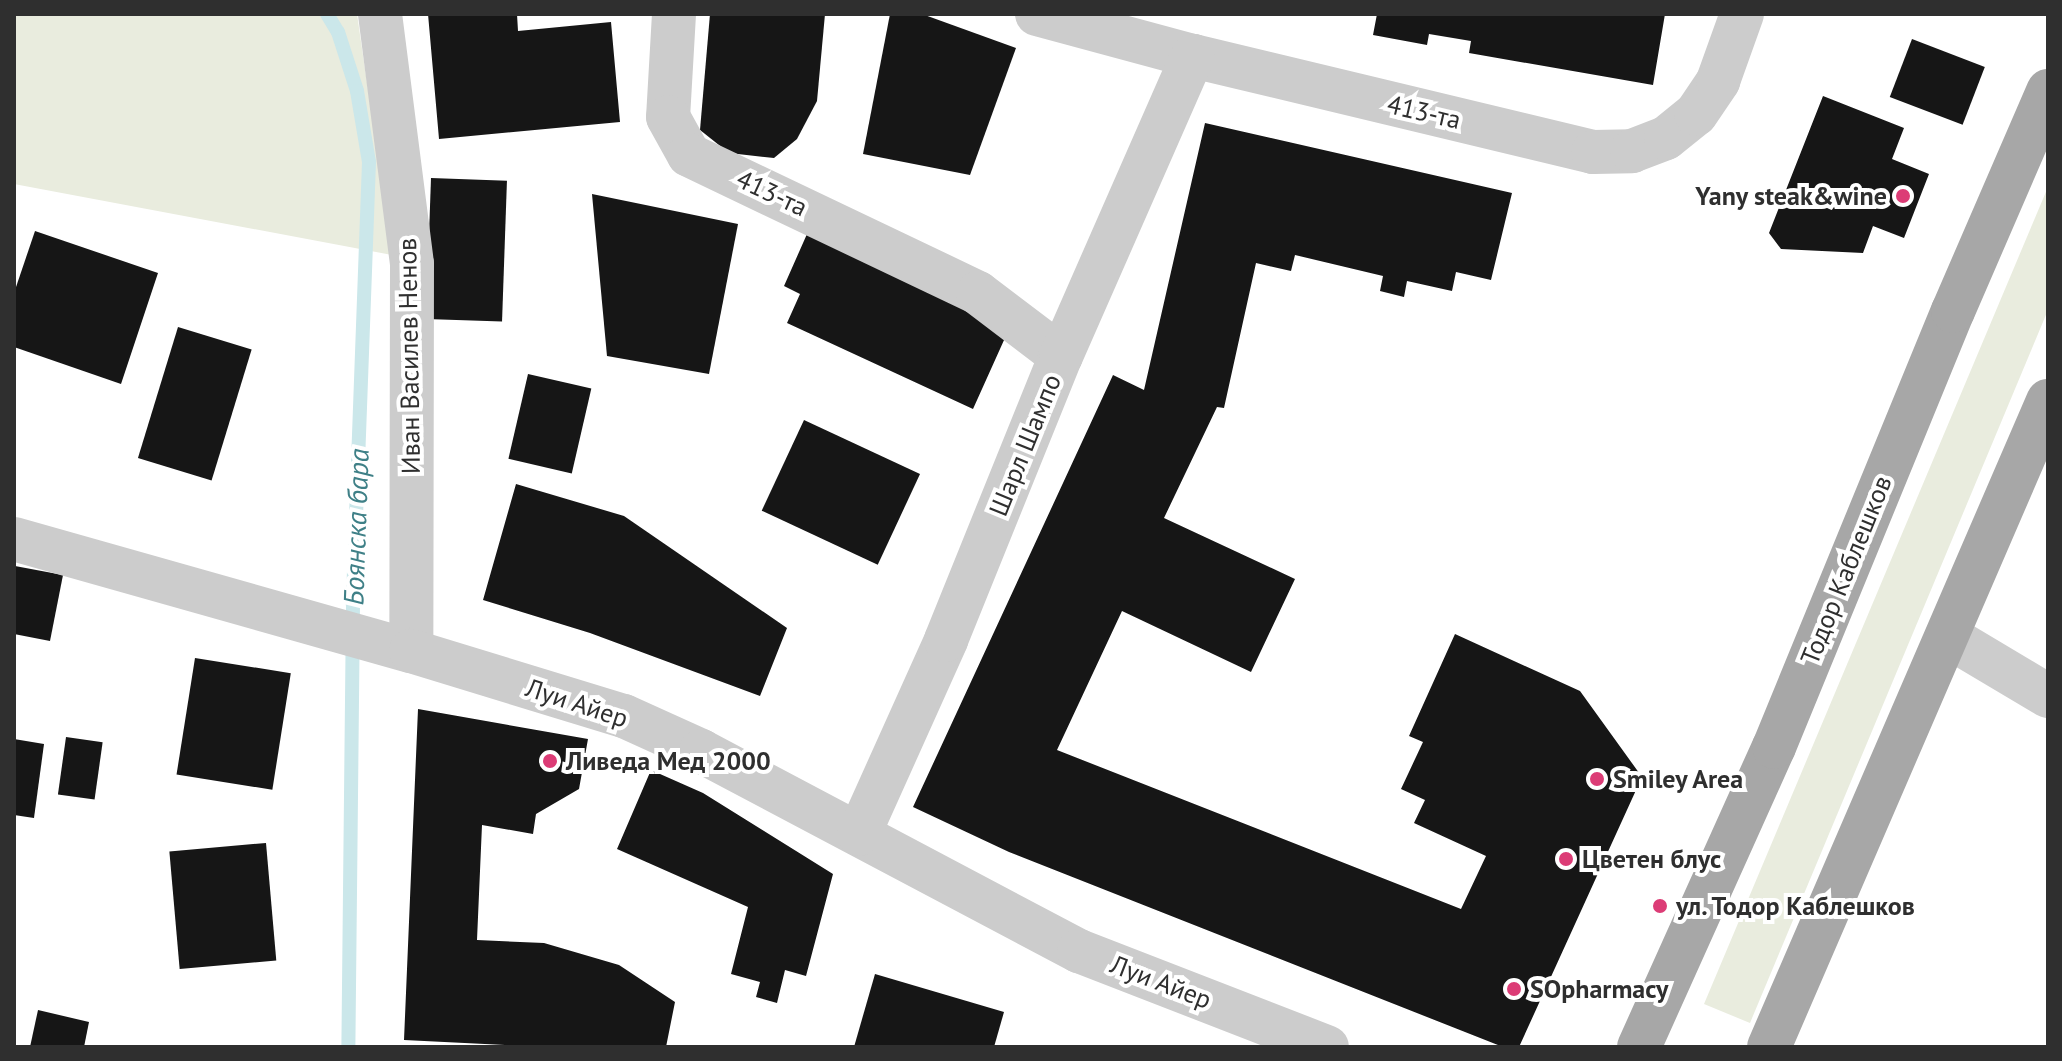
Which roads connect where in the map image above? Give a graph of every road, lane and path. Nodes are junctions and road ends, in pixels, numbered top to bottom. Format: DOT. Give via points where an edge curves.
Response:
graph roads {
  1 [pos="380,14"];
  2 [pos="674,14"];
  3 [pos="1037,14"];
  4 [pos="1742,14"];
  5 [pos="1193,56"];
  6 [pos="2048,91"];
  7 [pos="1061,356"];
  8 [pos="2048,401"];
  9 [pos="14,539"];
  10 [pos="1949,637"];
  11 [pos="372,640"];
  12 [pos="2048,696"];
  13 [pos="859,834"];
  14 [pos="1327,1047"];
  15 [pos="1639,1047"];
  16 [pos="1769,1047"];
  1 -- 11 [label="street, Иван Василев Ненов" via="412,264"];
  2 -- 7 [label="street, 413-та" via="668,117 689,155 978,293"];
  3 -- 5 [label="street, 413-та"];
  4 -- 5 [label="street, 413-та" via="1718,81 1696,114 1666,138 1632,151 1593,152"];
  5 -- 7 [label="street, Шарл Шампо"];
  6 -- 15 [label="main road, Тодор Каблешков" via="1774,747"];
  7 -- 13 [label="street, Шарл Шампо" via="946,640"];
  8 -- 10 [label="main road"];
  9 -- 11 [label="street, Луи Айер"];
  10 -- 12 [label="street"];
  10 -- 16 [label="main road"];
  11 -- 13 [label="street, Луи Айер" via="624,716"];
  13 -- 14 [label="street, Луи Айер" via="1079,951"];
}
